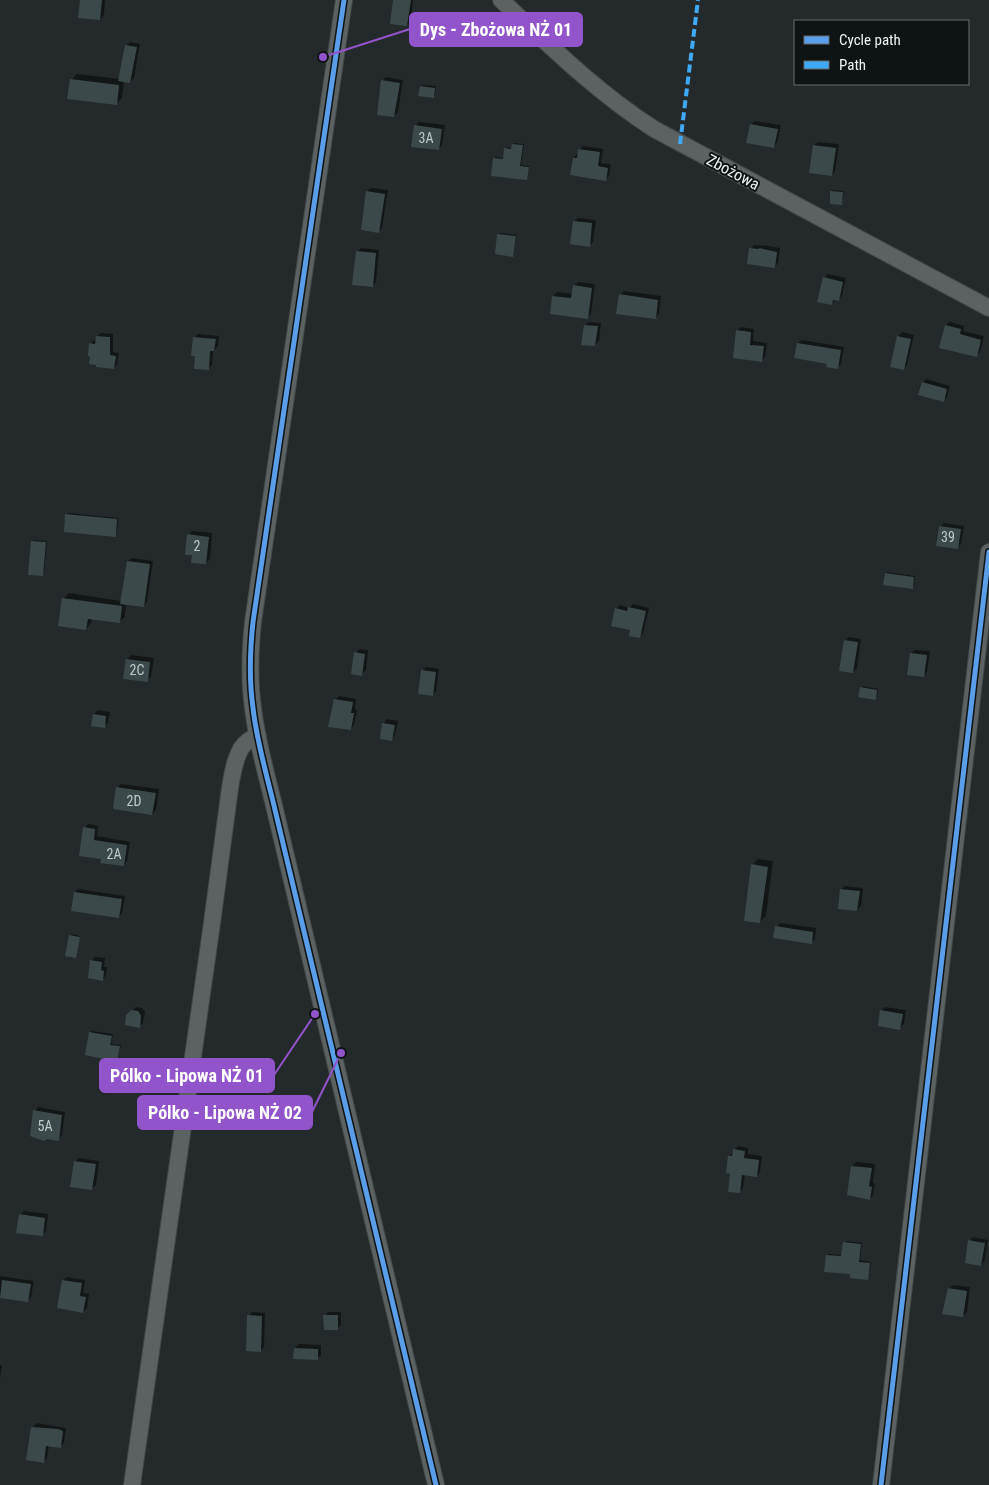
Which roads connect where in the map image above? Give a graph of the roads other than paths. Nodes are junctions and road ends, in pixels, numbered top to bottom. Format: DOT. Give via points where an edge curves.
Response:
graph roads {
  1 [pos="344,0"];
  2 [pos="501,0"];
  3 [pos="989,308"];
  4 [pos="989,552"];
  5 [pos="258,736"];
  6 [pos="132,1485"];
  7 [pos="436,1485"];
  8 [pos="882,1485"];
  1 -- 5 [label="street" via="253,622 252,694"];
  2 -- 3 [label="street, Zbożowa" via="605,94 654,129"];
  4 -- 8 [label="street"];
  5 -- 6 [label="street" via="248,740 242,748 230,788"];
  5 -- 7 [label="street"];
}
